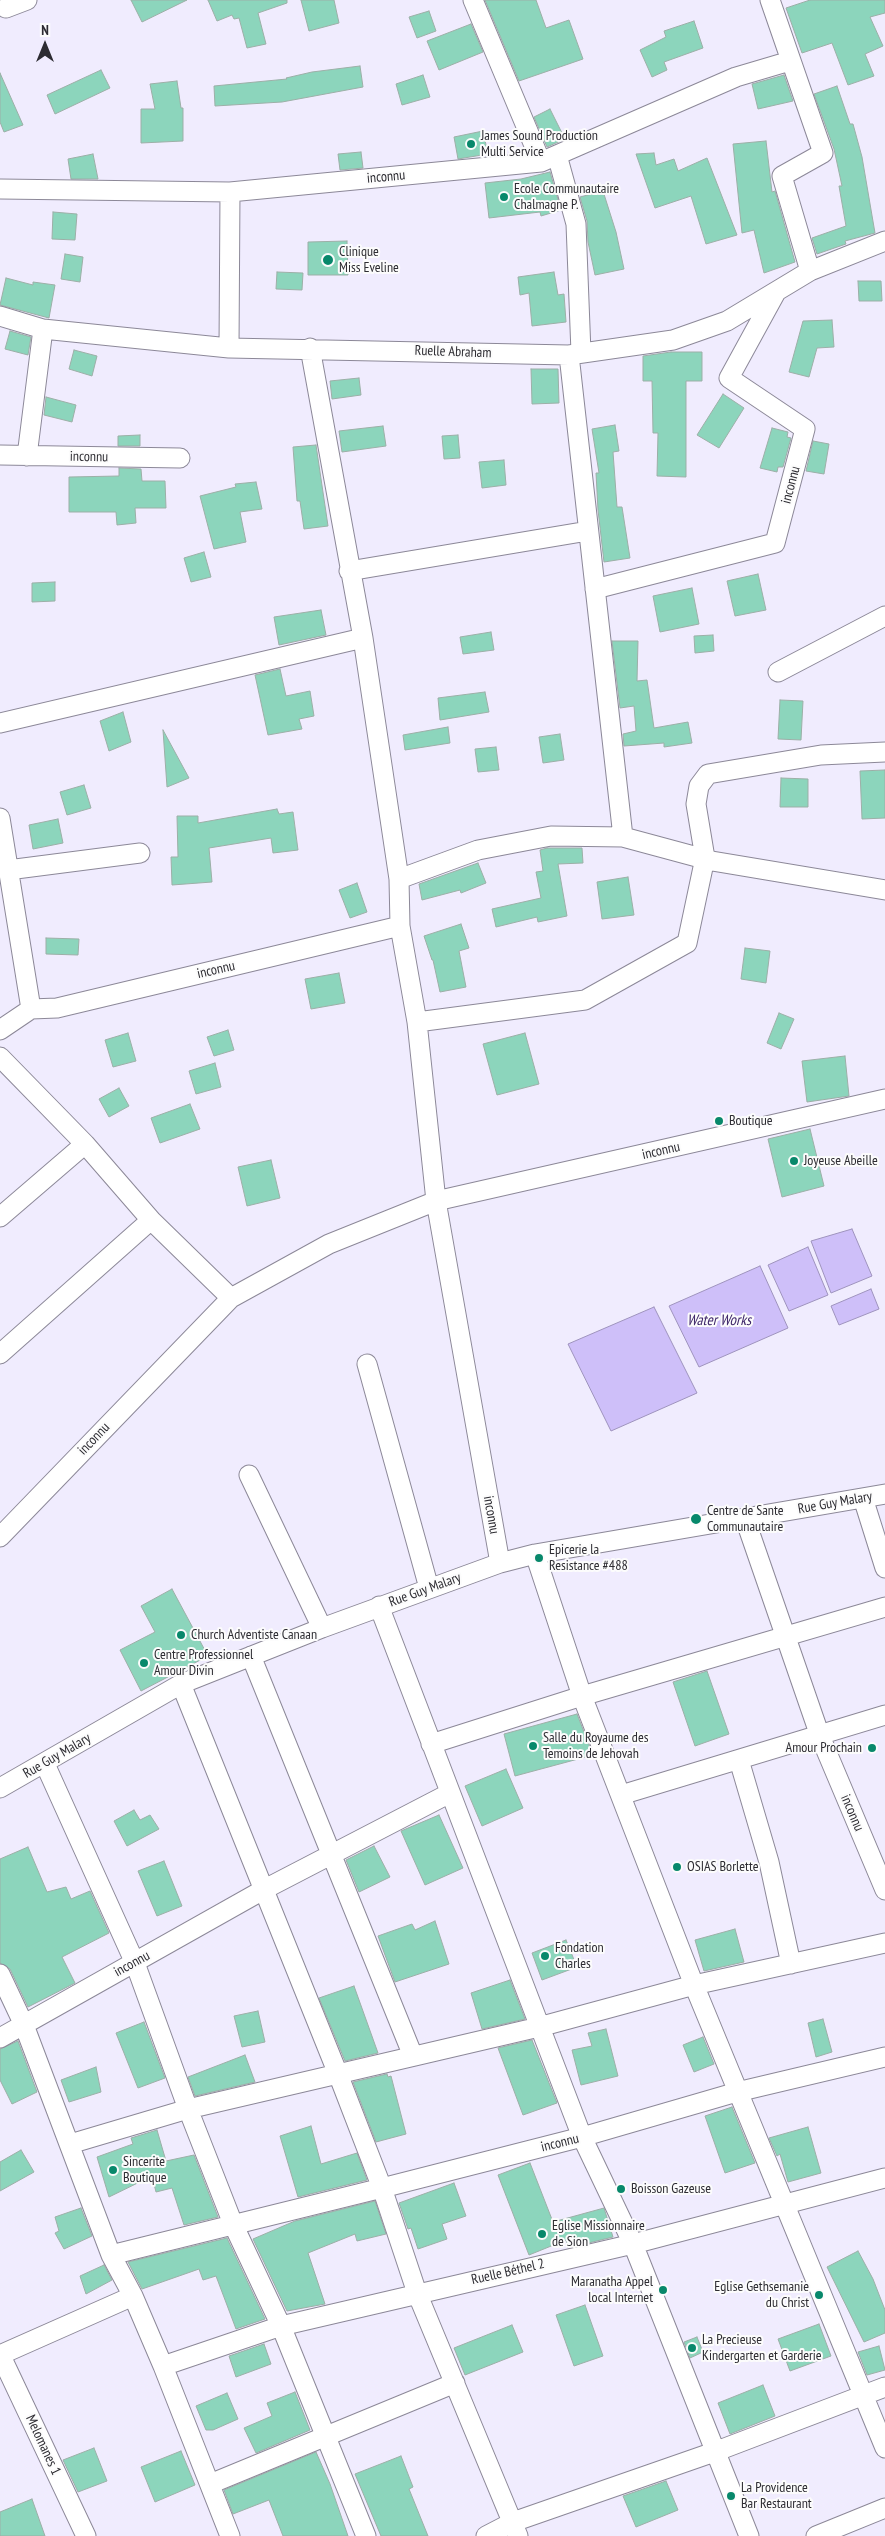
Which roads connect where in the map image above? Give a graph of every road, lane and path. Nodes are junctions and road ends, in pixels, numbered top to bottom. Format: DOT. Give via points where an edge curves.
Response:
graph roads {
  1 [pos="27,0"];
  2 [pos="473,0"];
  3 [pos="770,0"];
  4 [pos="6,8"];
  5 [pos="790,61"];
  6 [pos="549,159"];
  7 [pos="0,189"];
  8 [pos="230,192"];
  9 [pos="885,241"];
  10 [pos="810,271"];
  11 [pos="776,293"];
  12 [pos="0,316"];
  13 [pos="44,329"];
  14 [pos="229,348"];
  15 [pos="310,348"];
  16 [pos="575,354"];
  17 [pos="0,455"];
  18 [pos="27,456"];
  19 [pos="180,458"];
  20 [pos="588,531"];
  21 [pos="349,571"];
  22 [pos="595,589"];
  23 [pos="885,616"];
  24 [pos="363,638"];
  25 [pos="778,672"];
  26 [pos="0,723"];
  27 [pos="885,752"];
  28 [pos="0,818"];
  29 [pos="623,837"];
  30 [pos="140,853"];
  31 [pos="705,858"];
  32 [pos="8,870"];
  33 [pos="399,878"];
  34 [pos="885,890"];
  35 [pos="400,926"];
  36 [pos="31,1009"];
  37 [pos="417,1022"];
  38 [pos="0,1030"];
  39 [pos="0,1057"];
  40 [pos="885,1099"];
  41 [pos="85,1144"];
  42 [pos="436,1201"];
  43 [pos="0,1217"];
  44 [pos="151,1220"];
  45 [pos="230,1298"];
  46 [pos="0,1354"];
  47 [pos="367,1364"];
  48 [pos="249,1475"];
  49 [pos="885,1494"];
  50 [pos="863,1498"];
  51 [pos="745,1519"];
  52 [pos="0,1537"];
  53 [pos="535,1554"];
  54 [pos="500,1564"];
  55 [pos="885,1568"];
  56 [pos="429,1588"];
  57 [pos="379,1606"];
  58 [pos="885,1607"];
  59 [pos="322,1628"];
  60 [pos="787,1635"];
  61 [pos="251,1656"];
  62 [pos="181,1684"];
  63 [pos="582,1696"];
  64 [pos="885,1714"];
  65 [pos="820,1736"];
  66 [pos="431,1744"];
  67 [pos="739,1760"];
  68 [pos="45,1764"];
  69 [pos="0,1788"];
  70 [pos="450,1793"];
  71 [pos="621,1795"];
  72 [pos="332,1855"];
  73 [pos="263,1890"];
  74 [pos="885,1890"];
  75 [pos="885,1944"];
  76 [pos="135,1963"];
  77 [pos="791,1964"];
  78 [pos="0,1974"];
  79 [pos="694,1985"];
  80 [pos="24,2025"];
  81 [pos="539,2026"];
  82 [pos="0,2038"];
  83 [pos="413,2056"];
  84 [pos="885,2057"];
  85 [pos="338,2074"];
  86 [pos="737,2092"];
  87 [pos="188,2109"];
  88 [pos="582,2137"];
  89 [pos="70,2144"];
  90 [pos="885,2178"];
  91 [pos="382,2188"];
  92 [pos="784,2204"];
  93 [pos="233,2224"];
  94 [pos="634,2244"];
  95 [pos="111,2255"];
  96 [pos="417,2293"];
  97 [pos="133,2296"];
  98 [pos="281,2326"];
  99 [pos="0,2354"];
  100 [pos="163,2366"];
  101 [pos="455,2383"];
  102 [pos="885,2387"];
  103 [pos="863,2395"];
  104 [pos="326,2438"];
  105 [pos="885,2448"];
  106 [pos="717,2451"];
  107 [pos="210,2484"];
  108 [pos="885,2508"];
  109 [pos="516,2529"];
  110 [pos="86,2536"];
  111 [pos="230,2536"];
  112 [pos="366,2536"];
  113 [pos="486,2536"];
  114 [pos="749,2536"];
  115 [pos="816,2536"];
  1 -- 4 [label="street"];
  2 -- 6 [label="street"];
  3 -- 5 [label="street"];
  5 -- 6 [label="street, inconnu" via="736,77"];
  5 -- 10 [label="street" via="824,153 782,176"];
  6 -- 8 [label="street, inconnu"];
  6 -- 16 [label="street" via="576,224"];
  7 -- 8 [label="street, inconnu"];
  8 -- 14 [label="street"];
  9 -- 10 [label="street, Ruelle Abraham"];
  10 -- 11 [label="street, Ruelle Abraham"];
  11 -- 16 [label="street, Ruelle Abraham" via="728,321 672,340"];
  11 -- 22 [label="street, inconnu" via="729,378 805,429 775,543"];
  12 -- 13 [label="street, Ruelle Abraham"];
  13 -- 14 [label="street, Ruelle Abraham"];
  13 -- 18 [label="street"];
  14 -- 15 [label="street, Ruelle Abraham"];
  15 -- 16 [label="street, Ruelle Abraham"];
  15 -- 21 [label="street, inconnu"];
  16 -- 20 [label="street"];
  17 -- 18 [label="street, inconnu"];
  18 -- 19 [label="street, inconnu"];
  20 -- 21 [label="street"];
  20 -- 22 [label="street"];
  21 -- 24 [label="street, inconnu"];
  22 -- 29 [label="street"];
  23 -- 25 [label="street"];
  24 -- 26 [label="street"];
  24 -- 33 [label="street, inconnu"];
  27 -- 31 [label="street" via="822,754 708,774 699,786 696,804"];
  28 -- 32 [label="street"];
  29 -- 31 [label="street"];
  29 -- 33 [label="street" via="551,836 478,850"];
  30 -- 32 [label="street"];
  31 -- 34 [label="street"];
  31 -- 37 [label="street" via="686,943 678,948 585,1000"];
  32 -- 36 [label="street"];
  33 -- 35 [label="street, inconnu"];
  35 -- 36 [label="street, inconnu" via="57,1008"];
  35 -- 37 [label="street, inconnu"];
  36 -- 38 [label="street"];
  37 -- 42 [label="street, inconnu"];
  39 -- 41 [label="street"];
  40 -- 42 [label="street, inconnu"];
  41 -- 43 [label="street"];
  41 -- 44 [label="street"];
  42 -- 45 [label="street, inconnu" via="329,1244"];
  42 -- 54 [label="street, inconnu"];
  44 -- 45 [label="street"];
  44 -- 46 [label="street"];
  45 -- 52 [label="street, inconnu"];
  47 -- 56 [label="street"];
  48 -- 59 [label="street"];
  49 -- 50 [label="street, Rue Guy Malary"];
  50 -- 51 [label="street, Rue Guy Malary"];
  50 -- 55 [label="street"];
  51 -- 53 [label="street, Rue Guy Malary"];
  51 -- 60 [label="street, inconnu"];
  53 -- 54 [label="street, Rue Guy Malary"];
  53 -- 63 [label="street"];
  54 -- 56 [label="street, Rue Guy Malary"];
  56 -- 57 [label="street, Rue Guy Malary"];
  57 -- 59 [label="street, Rue Guy Malary"];
  57 -- 66 [label="street"];
  58 -- 60 [label="street"];
  59 -- 61 [label="street, Rue Guy Malary"];
  60 -- 63 [label="street"];
  60 -- 65 [label="street, inconnu"];
  61 -- 62 [label="street, Rue Guy Malary"];
  61 -- 72 [label="street"];
  62 -- 68 [label="street, Rue Guy Malary"];
  62 -- 73 [label="street"];
  63 -- 66 [label="street"];
  63 -- 71 [label="street"];
  64 -- 65 [label="street"];
  65 -- 67 [label="street"];
  65 -- 74 [label="street, inconnu"];
  66 -- 70 [label="street"];
  67 -- 71 [label="street"];
  67 -- 77 [label="street" via="769,1862"];
  68 -- 69 [label="street, Rue Guy Malary"];
  68 -- 76 [label="street"];
  70 -- 72 [label="street, inconnu"];
  70 -- 81 [label="street"];
  71 -- 79 [label="street"];
  72 -- 73 [label="street, inconnu"];
  72 -- 83 [label="street"];
  73 -- 76 [label="street, inconnu"];
  73 -- 85 [label="street"];
  75 -- 77 [label="street"];
  76 -- 80 [label="street, inconnu"];
  76 -- 87 [label="street"];
  77 -- 79 [label="street"];
  78 -- 80 [label="street"];
  79 -- 81 [label="street"];
  79 -- 86 [label="street"];
  80 -- 82 [label="street, inconnu"];
  80 -- 89 [label="street"];
  81 -- 83 [label="street"];
  81 -- 88 [label="street"];
  83 -- 85 [label="street"];
  84 -- 86 [label="street, inconnu"];
  85 -- 87 [label="street"];
  85 -- 91 [label="street"];
  86 -- 88 [label="street, inconnu"];
  86 -- 92 [label="street"];
  87 -- 89 [label="street"];
  87 -- 93 [label="street"];
  88 -- 91 [label="street, inconnu"];
  88 -- 94 [label="street"];
  89 -- 95 [label="street"];
  90 -- 92 [label="street, Ruelle Béthel 2"];
  91 -- 93 [label="street, inconnu"];
  91 -- 96 [label="street"];
  92 -- 94 [label="street, Ruelle Béthel 2"];
  92 -- 103 [label="street"];
  93 -- 95 [label="street, inconnu"];
  93 -- 98 [label="street"];
  94 -- 96 [label="street, Ruelle Béthel 2"];
  94 -- 106 [label="street"];
  95 -- 97 [label="street"];
  96 -- 98 [label="street, Ruelle Béthel 2"];
  96 -- 101 [label="street"];
  97 -- 99 [label="street"];
  97 -- 100 [label="street"];
  98 -- 100 [label="street, Ruelle Béthel 2"];
  98 -- 104 [label="street"];
  99 -- 110 [label="street, Melomanes 1"];
  100 -- 107 [label="street"];
  101 -- 104 [label="street"];
  101 -- 109 [label="street"];
  102 -- 103 [label="street"];
  103 -- 105 [label="street"];
  103 -- 106 [label="street"];
  104 -- 107 [label="street"];
  104 -- 112 [label="street"];
  106 -- 109 [label="street"];
  106 -- 114 [label="street"];
  107 -- 111 [label="street"];
  108 -- 115 [label="street"];
  109 -- 113 [label="street"];
}
